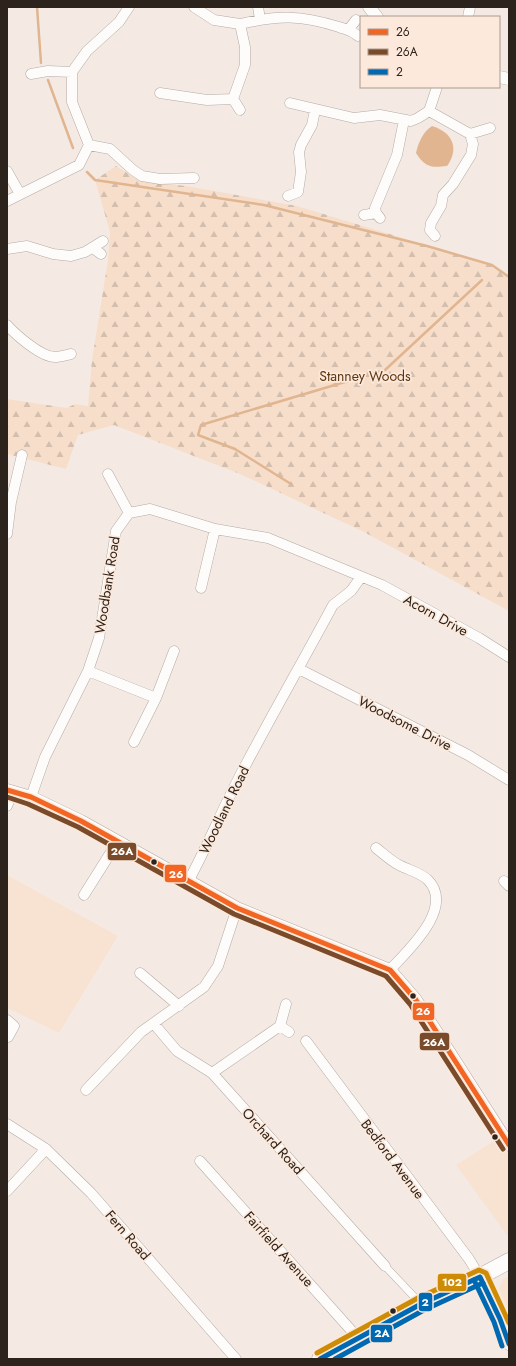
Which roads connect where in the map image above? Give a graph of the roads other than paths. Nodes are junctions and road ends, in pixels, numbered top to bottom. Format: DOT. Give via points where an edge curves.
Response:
graph roads {
  1 [pos="129,7"];
  2 [pos="194,7"];
  3 [pos="258,7"];
  4 [pos="369,7"];
  5 [pos="376,16"];
  6 [pos="260,19"];
  7 [pos="356,20"];
  8 [pos="240,24"];
  9 [pos="349,29"];
  10 [pos="358,36"];
  11 [pos="72,72"];
  12 [pos="31,74"];
  13 [pos="437,88"];
  14 [pos="160,94"];
  15 [pos="233,99"];
  16 [pos="290,103"];
  17 [pos="240,110"];
  18 [pos="315,110"];
  19 [pos="429,111"];
  20 [pos="404,120"];
  21 [pos="490,128"];
  22 [pos="470,134"];
  23 [pos="89,145"];
  24 [pos="7,171"];
  25 [pos="194,178"];
  26 [pos="20,194"];
  27 [pos="288,196"];
  28 [pos="7,201"];
  29 [pos="364,215"];
  30 [pos="429,232"];
  31 [pos="102,241"];
  32 [pos="7,248"];
  33 [pos="93,248"];
  34 [pos="102,254"];
  35 [pos="7,325"];
  36 [pos="71,354"];
  37 [pos="22,455"];
  38 [pos="108,474"];
  39 [pos="9,501"];
  40 [pos="129,513"];
  41 [pos="215,529"];
  42 [pos="7,534"];
  43 [pos="361,576"];
  44 [pos="202,588"];
  45 [pos="174,651"];
  46 [pos="509,657"];
  47 [pos="299,669"];
  48 [pos="88,671"];
  49 [pos="156,698"];
  50 [pos="134,742"];
  51 [pos="509,780"];
  52 [pos="10,790"];
  53 [pos="31,796"];
  54 [pos="7,806"];
  55 [pos="118,841"];
  56 [pos="376,848"];
  57 [pos="189,880"];
  58 [pos="84,895"];
  59 [pos="237,908"];
  60 [pos="390,970"];
  61 [pos="140,974"];
  62 [pos="286,1004"];
  63 [pos="179,1006"];
  64 [pos="154,1024"];
  65 [pos="14,1025"];
  66 [pos="280,1026"];
  67 [pos="289,1032"];
  68 [pos="8,1037"];
  69 [pos="306,1041"];
  70 [pos="212,1073"];
  71 [pos="86,1090"];
  72 [pos="7,1124"];
  73 [pos="509,1145"];
  74 [pos="46,1149"];
  75 [pos="200,1161"];
  76 [pos="7,1191"];
  77 [pos="509,1261"];
  78 [pos="385,1266"];
  79 [pos="480,1277"];
  80 [pos="421,1304"];
  81 [pos="358,1338"];
  82 [pos="509,1344"];
  83 [pos="236,1359"];
  84 [pos="320,1359"];
  1 -- 11 [label="street" via="119,22 87,51"];
  2 -- 8 [label="street" via="214,20"];
  3 -- 6 [label="street"];
  4 -- 5 [label="street"];
  6 -- 8 [label="street"];
  6 -- 9 [label="street" via="296,17"];
  7 -- 9 [label="street"];
  8 -- 15 [label="street" via="245,47 245,65"];
  9 -- 10 [label="street"];
  11 -- 12 [label="street" via="48,71"];
  11 -- 23 [label="street" via="72,102"];
  13 -- 19 [label="street"];
  14 -- 15 [label="street" via="207,100"];
  15 -- 17 [label="street"];
  16 -- 18 [label="street"];
  18 -- 20 [label="street" via="354,118 380,115"];
  18 -- 27 [label="street" via="312,125 299,152 301,195"];
  19 -- 20 [label="street" via="411,121"];
  19 -- 22 [label="street"];
  20 -- 29 [label="street" via="399,151 379,197 378,216"];
  21 -- 22 [label="street"];
  22 -- 30 [label="street" via="473,144 471,155 444,195"];
  23 -- 25 [label="street" via="110,149 142,176 160,179"];
  23 -- 26 [label="street" via="79,165"];
  24 -- 26 [label="street"];
  26 -- 28 [label="street"];
  31 -- 33 [label="street"];
  32 -- 33 [label="street" via="27,246 71,256"];
  33 -- 34 [label="street"];
  35 -- 36 [label="street" via="13,332 47,354 54,357"];
  37 -- 39 [label="street"];
  38 -- 40 [label="street"];
  39 -- 42 [label="street"];
  40 -- 41 [label="street" via="155,510"];
  40 -- 48 [label="street, Woodbank Road" via="116,530 99,638"];
  41 -- 43 [label="street" via="268,538"];
  41 -- 44 [label="street"];
  43 -- 46 [label="street, Acorn Drive" via="479,638"];
  43 -- 47 [label="street, Woodland Road" via="351,591 333,604"];
  45 -- 49 [label="street" via="163,686"];
  47 -- 51 [label="street, Woodsome Drive" via="468,755"];
  47 -- 57 [label="street, Woodland Road" via="245,767"];
  48 -- 49 [label="street"];
  48 -- 53 [label="street, Woodbank Road" via="45,757"];
  49 -- 50 [label="street"];
  52 -- 53 [label="street"];
  52 -- 54 [label="street"];
  53 -- 55 [label="street"];
  55 -- 57 [label="street"];
  55 -- 58 [label="street"];
  56 -- 60 [label="street" via="400,866 428,880 436,893 436,907 430,924"];
  57 -- 59 [label="street"];
  59 -- 60 [label="street"];
  59 -- 63 [label="street" via="218,966 204,987"];
  60 -- 73 [label="street" via="416,1000"];
  61 -- 63 [label="street"];
  62 -- 66 [label="street"];
  63 -- 64 [label="street"];
  64 -- 70 [label="street, Orchard Road" via="177,1051"];
  64 -- 71 [label="street" via="131,1042"];
  65 -- 68 [label="street"];
  66 -- 67 [label="street"];
  66 -- 70 [label="street"];
  69 -- 79 [label="street, Bedford Avenue"];
  70 -- 78 [label="street, Orchard Road"];
  72 -- 74 [label="street, Fern Road"];
  74 -- 76 [label="street"];
  74 -- 83 [label="street, Fern Road" via="92,1193"];
  75 -- 81 [label="street, Fairfield Avenue"];
  77 -- 79 [label="main road"];
  78 -- 80 [label="street"];
  79 -- 80 [label="main road"];
  79 -- 82 [label="street"];
  80 -- 81 [label="main road"];
  81 -- 84 [label="main road"];
}
